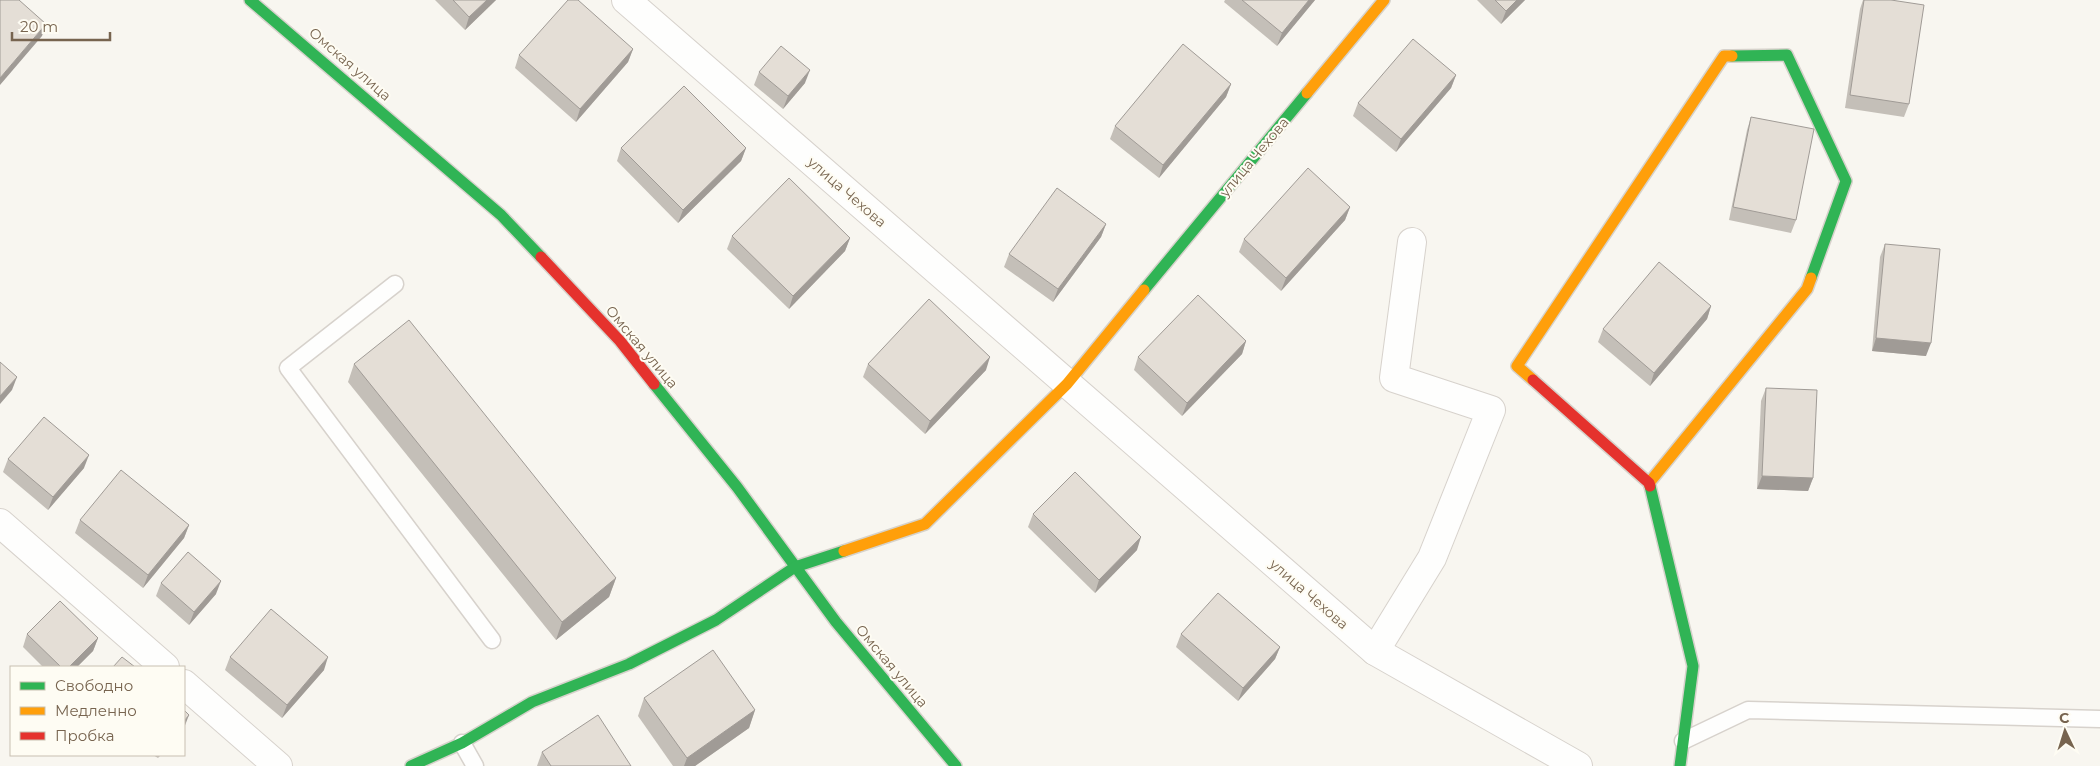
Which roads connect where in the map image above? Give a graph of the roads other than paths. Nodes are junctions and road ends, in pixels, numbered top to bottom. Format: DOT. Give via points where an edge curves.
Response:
graph roads {
  1 [pos="250,0"];
  2 [pos="626,0"];
  3 [pos="1384,0"];
  4 [pos="1412,242"];
  5 [pos="395,284"];
  6 [pos="1067,384"];
  7 [pos="1648,483"];
  8 [pos="0,523"];
  9 [pos="795,567"];
  10 [pos="492,640"];
  11 [pos="1375,651"];
  12 [pos="164,666"];
  13 [pos="185,685"];
  14 [pos="2100,719"];
  15 [pos="1683,742"];
  16 [pos="462,743"];
  17 [pos="278,766"];
  18 [pos="411,766"];
  19 [pos="475,766"];
  20 [pos="956,766"];
  21 [pos="1578,766"];
  22 [pos="1680,766"];
  1 -- 9 [label="street, Омская улица" via="501,215 620,341 737,487"];
  2 -- 6 [label="street, улица Чехова"];
  3 -- 6 [label="street, улица Чехова"];
  4 -- 11 [label="street" via="1394,378 1491,410 1432,558"];
  5 -- 10 [label="lane" via="288,368"];
  6 -- 9 [label="street" via="925,524"];
  6 -- 11 [label="street, улица Чехова"];
  7 -- 7 [label="street" via="1517,366 1724,56 1787,55 1846,181 1807,289"];
  7 -- 15 [label="street" via="1693,666"];
  8 -- 12 [label="street"];
  9 -- 16 [label="street" via="716,620 629,664 532,702"];
  9 -- 20 [label="street, Омская улица" via="836,622"];
  11 -- 21 [label="street, улица Чехова"];
  13 -- 17 [label="street"];
  14 -- 15 [label="lane" via="1748,710"];
  15 -- 22 [label="street"];
  16 -- 18 [label="street"];
  16 -- 19 [label="lane"];
}
